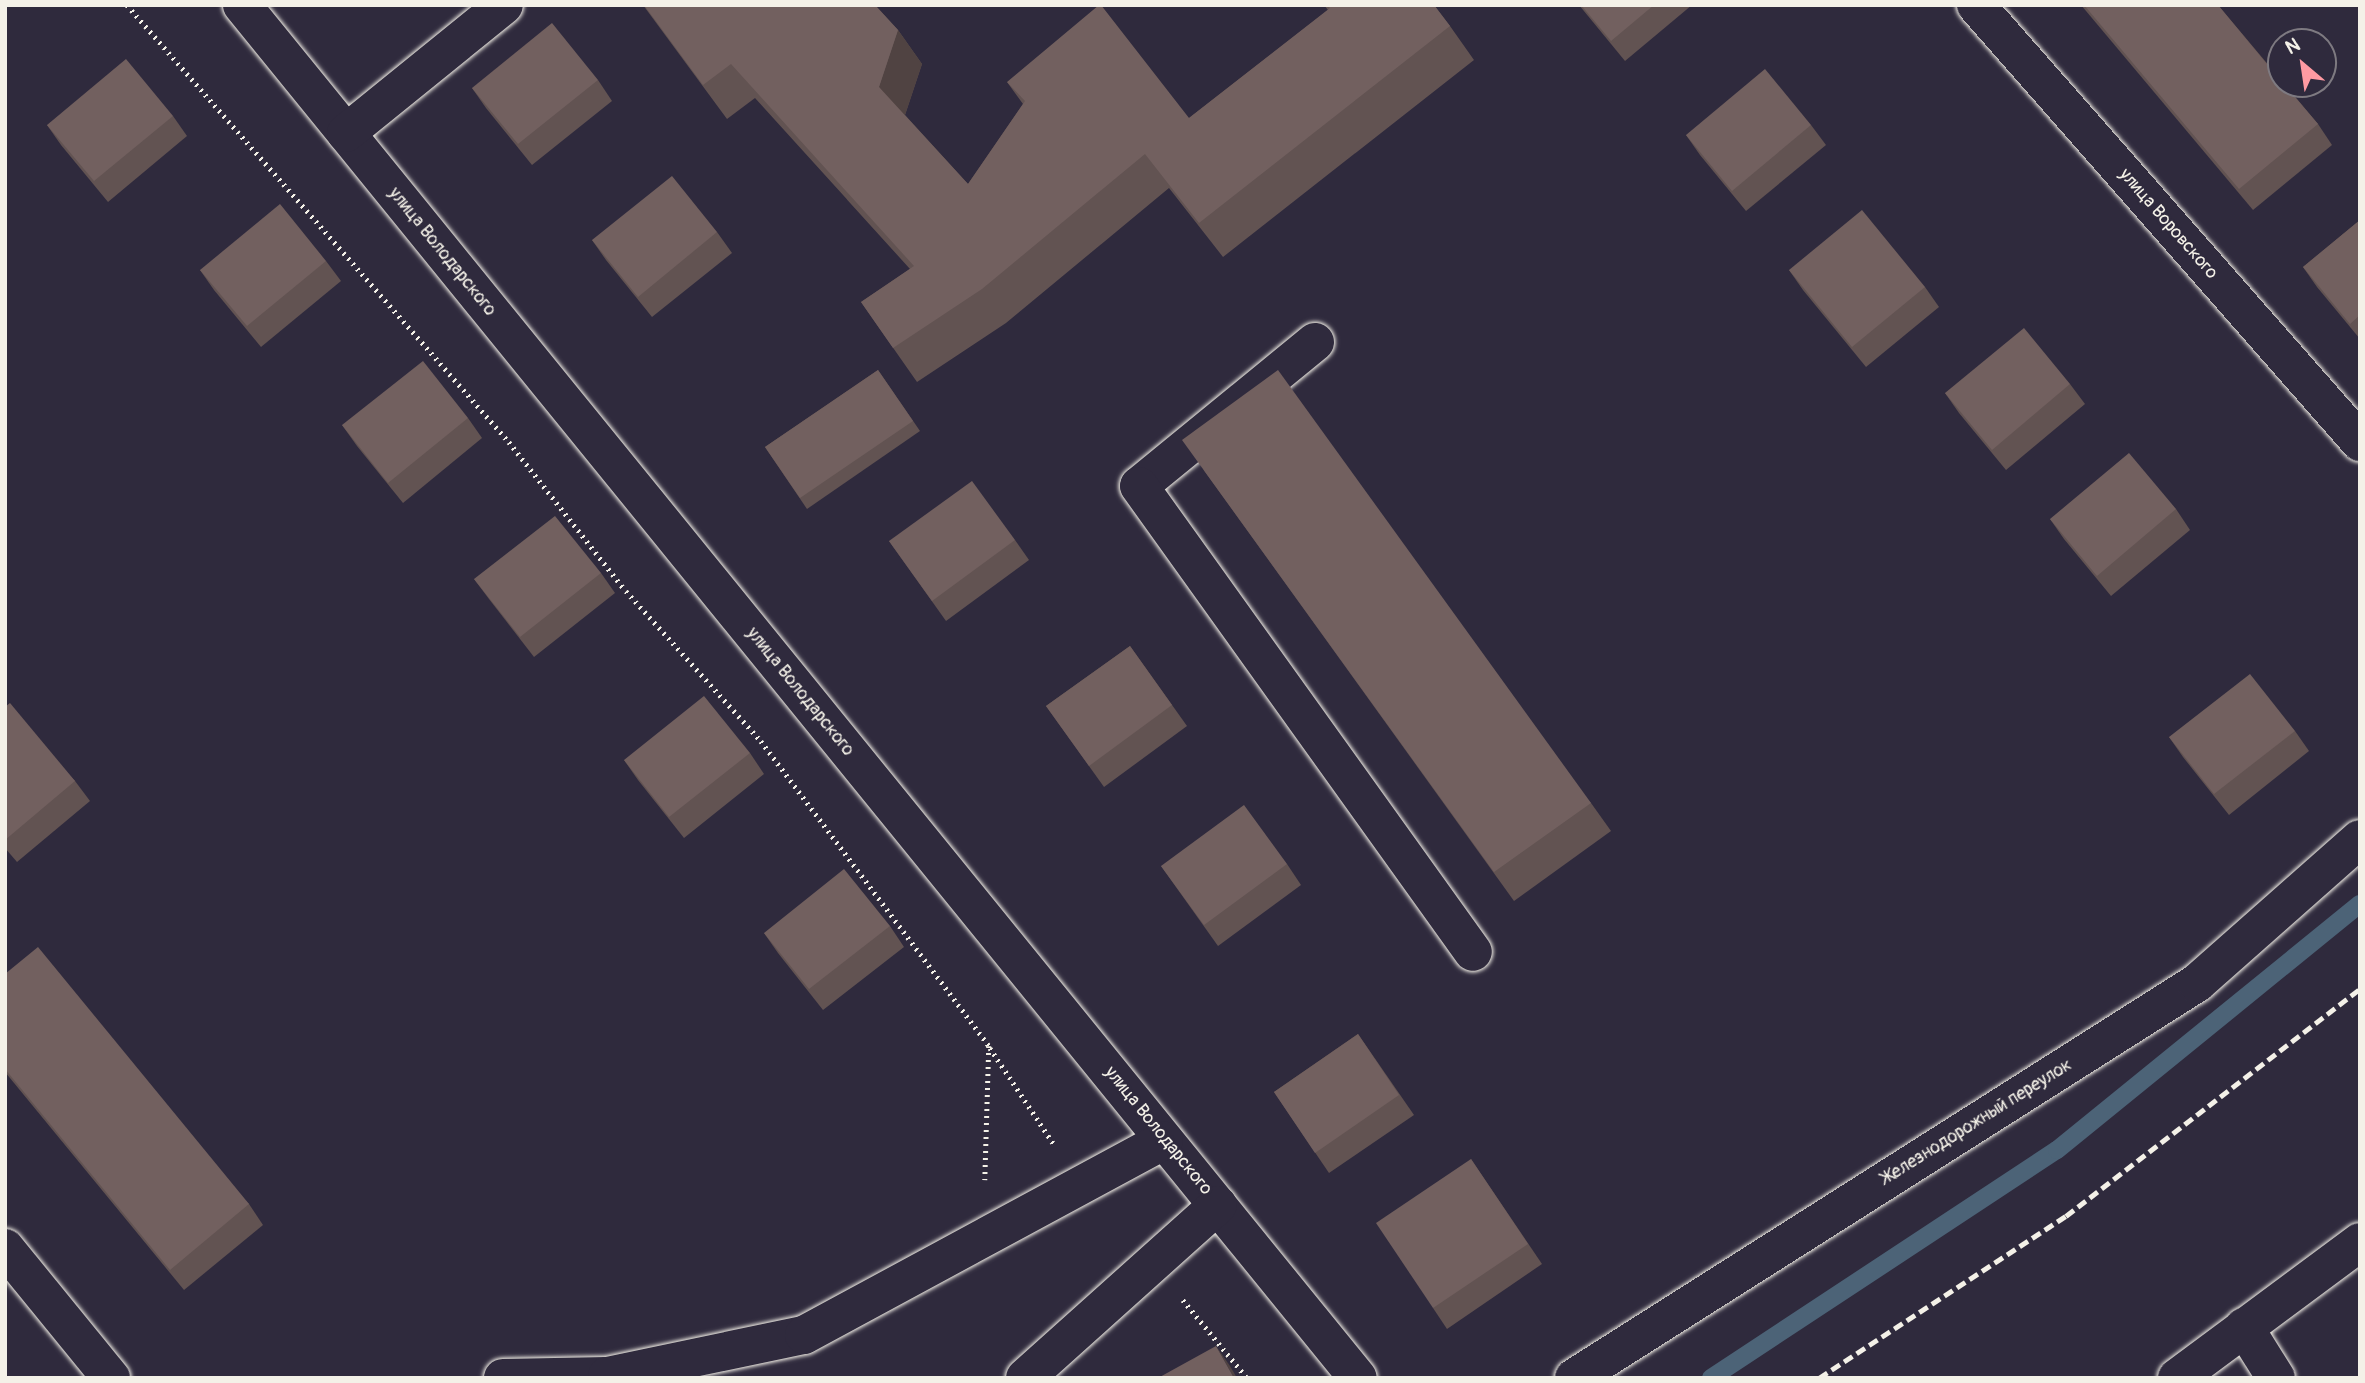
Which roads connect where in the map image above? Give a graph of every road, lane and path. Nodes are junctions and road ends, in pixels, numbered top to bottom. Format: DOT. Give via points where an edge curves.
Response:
graph roads {
  1 [pos="127,5"];
  2 [pos="242,5"];
  3 [pos="504,5"];
  4 [pos="1976,5"];
  5 [pos="346,133"];
  6 [pos="1315,342"];
  7 [pos="2360,442"];
  8 [pos="2360,839"];
  9 [pos="1472,952"];
  10 [pos="989,1046"];
  11 [pos="1164,1140"];
  12 [pos="1082,1185"];
  13 [pos="1218,1205"];
  14 [pos="984,1238"];
  15 [pos="2360,1242"];
  16 [pos="5,1248"];
  17 [pos="2245,1326"];
  18 [pos="111,1378"];
  19 [pos="503,1378"];
  20 [pos="1025,1378"];
  21 [pos="1358,1378"];
  22 [pos="1574,1378"];
  23 [pos="2177,1378"];
  24 [pos="2276,1378"];
  1 -- 10 [label="path" via="509,442 626,591 761,741"];
  2 -- 5 [label="street, улица Володарского"];
  3 -- 5 [label="street"];
  4 -- 7 [label="street, улица Воровского"];
  5 -- 11 [label="street, улица Володарского"];
  6 -- 9 [label="street" via="1139,486"];
  8 -- 22 [label="street, Железнодорожный переулок" via="2197,983"];
  10 -- 12 [label="path"];
  10 -- 14 [label="path"];
  11 -- 12 [label="street"];
  11 -- 13 [label="street, улица Володарского"];
  12 -- 14 [label="street"];
  13 -- 20 [label="street"];
  13 -- 21 [label="street, улица Володарского"];
  14 -- 19 [label="street" via="804,1335 607,1376"];
  15 -- 17 [label="street"];
  16 -- 18 [label="street"];
  17 -- 23 [label="street"];
  17 -- 24 [label="street"];
}
